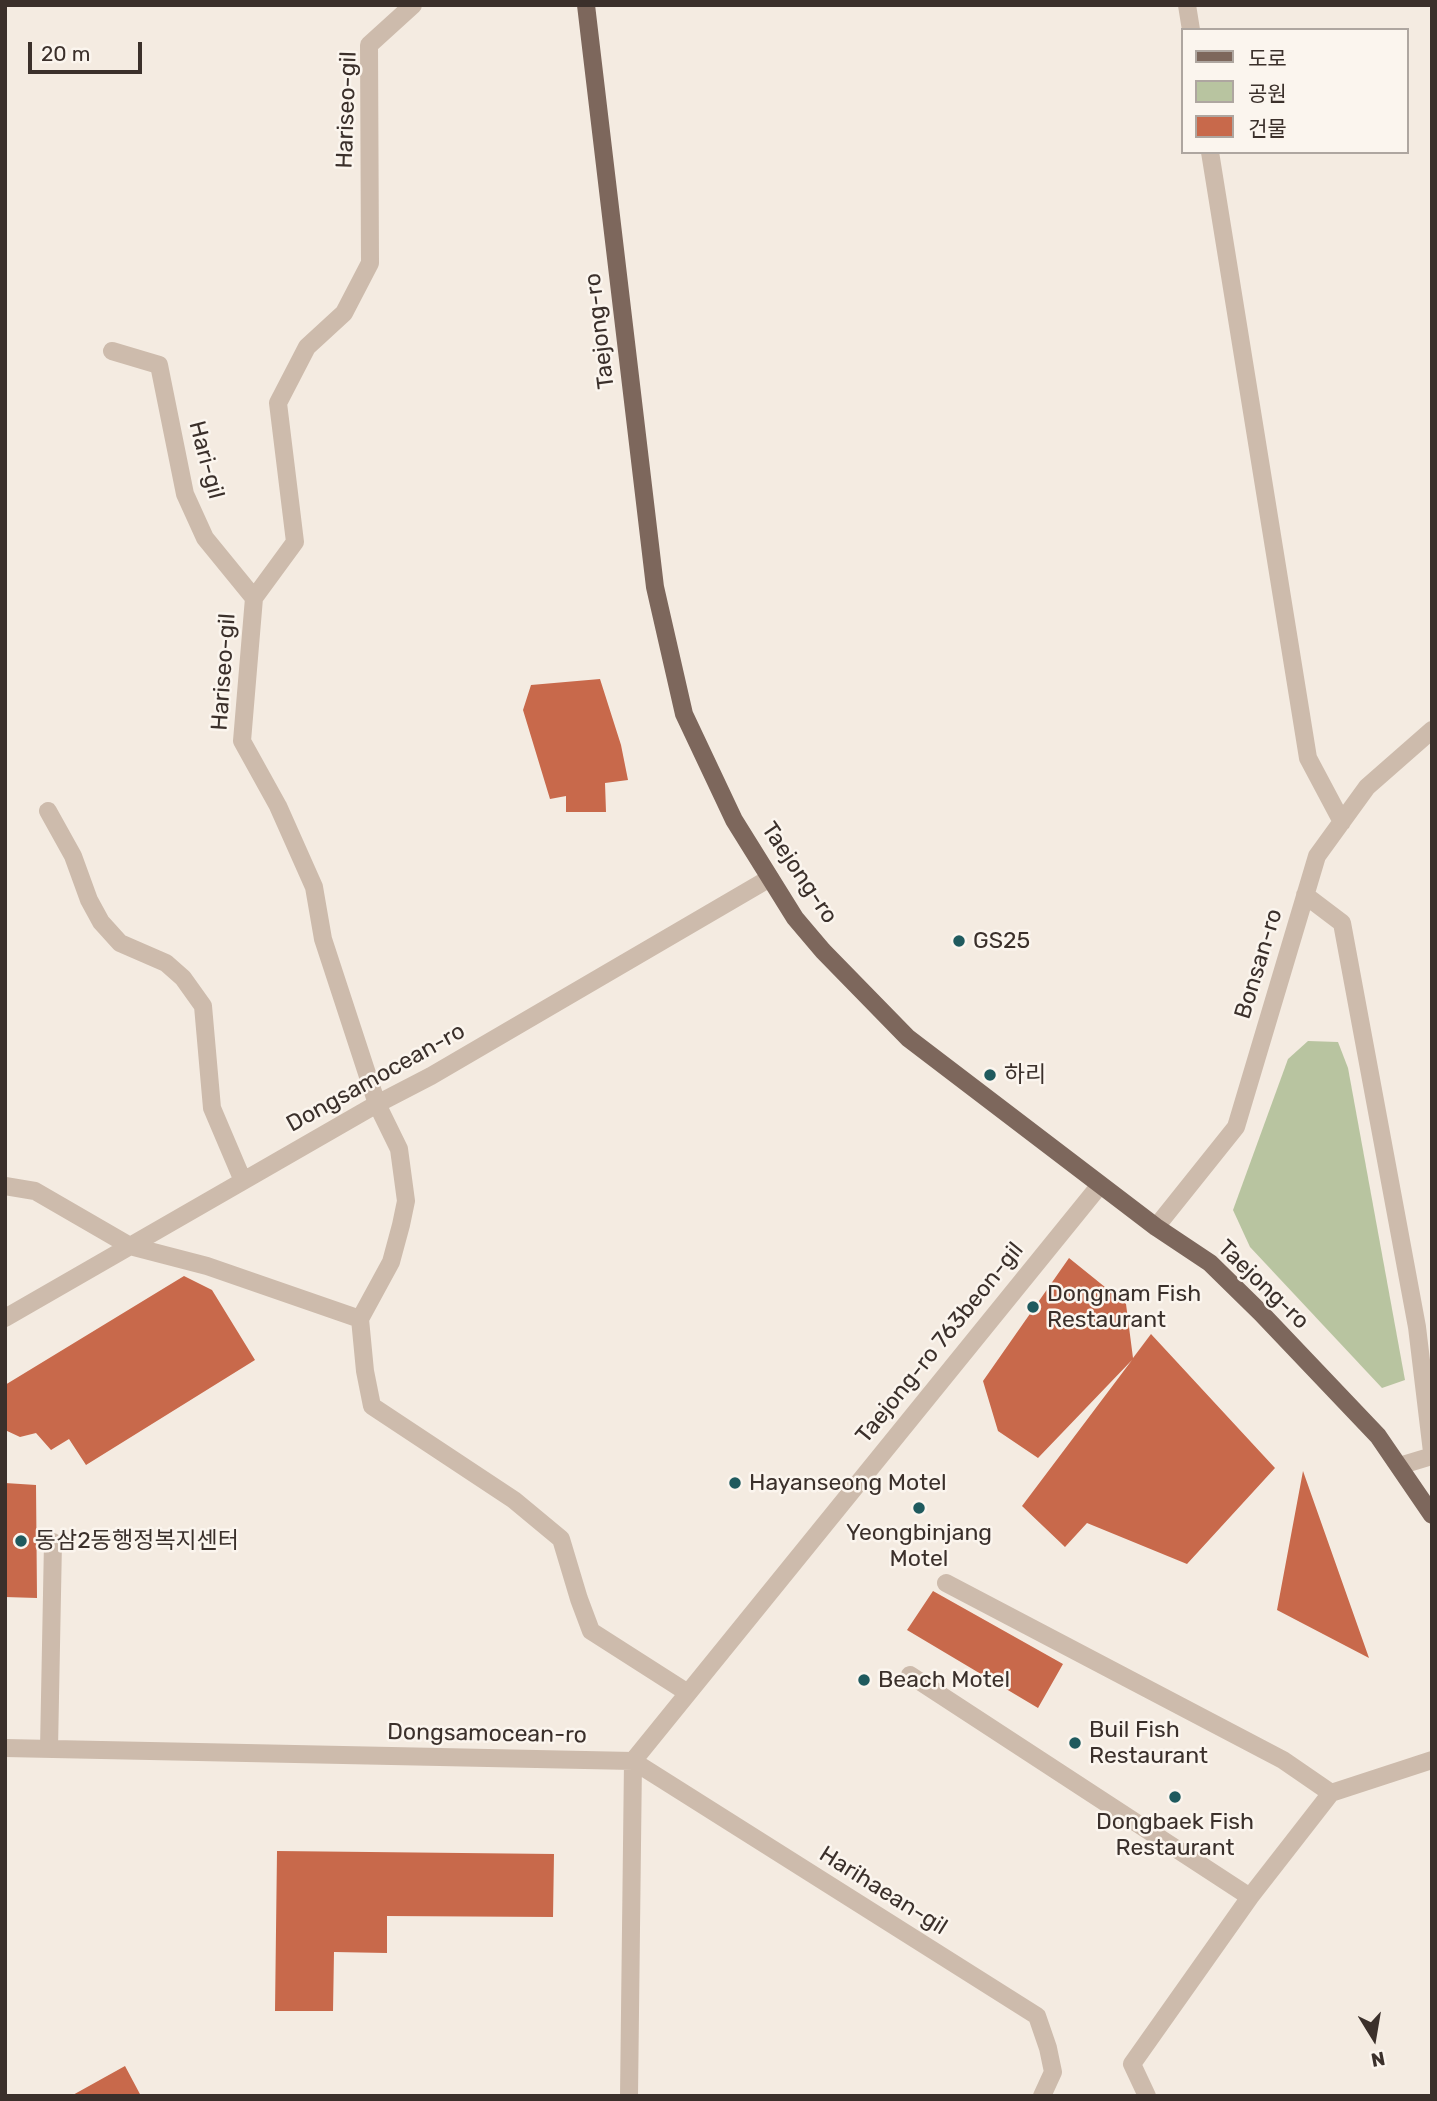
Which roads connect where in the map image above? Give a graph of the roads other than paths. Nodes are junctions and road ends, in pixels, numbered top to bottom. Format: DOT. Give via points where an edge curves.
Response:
graph roads {
  1 [pos="413,5"];
  2 [pos="586,5"];
  3 [pos="1186,5"];
  4 [pos="1191,28"];
  5 [pos="1210,154"];
  6 [pos="112,351"];
  7 [pos="254,598"];
  8 [pos="1432,730"];
  9 [pos="48,811"];
  10 [pos="1342,822"];
  11 [pos="770,878"];
  12 [pos="1305,895"];
  13 [pos="377,1104"];
  14 [pos="243,1181"];
  15 [pos="1100,1185"];
  16 [pos="5,1186"];
  17 [pos="1156,1227"];
  18 [pos="130,1246"];
  19 [pos="5,1318"];
  20 [pos="360,1319"];
  21 [pos="1432,1454"];
  22 [pos="1399,1466"];
  23 [pos="1432,1515"];
  24 [pos="52,1542"];
  25 [pos="946,1583"];
  26 [pos="910,1675"];
  27 [pos="688,1693"];
  28 [pos="5,1748"];
  29 [pos="49,1749"];
  30 [pos="1432,1760"];
  31 [pos="633,1761"];
  32 [pos="1331,1793"];
  33 [pos="1250,1897"];
  34 [pos="629,2096"];
  35 [pos="1042,2096"];
  36 [pos="1147,2096"];
  1 -- 7 [label="street, Hariseo-gil" via="369,45 370,263 344,313 307,348 278,403 295,542"];
  2 -- 11 [label="main road, Taejong-ro" via="655,587 684,715 734,820"];
  3 -- 4 [label="street"];
  5 -- 10 [label="street" via="1308,758"];
  6 -- 7 [label="street, Hari-gil" via="159,365 185,494 205,538"];
  7 -- 13 [label="street, Hariseo-gil" via="242,741 278,806 314,887 323,939"];
  8 -- 10 [label="street, Bonsan-ro" via="1367,787"];
  9 -- 14 [label="street" via="101,922 120,943 166,963 203,1006 212,1108"];
  10 -- 12 [label="street, Bonsan-ro" via="1317,856"];
  11 -- 13 [label="street, Dongsamocean-ro"];
  11 -- 15 [label="main road, Taejong-ro" via="823,951 908,1038"];
  12 -- 17 [label="street, Bonsan-ro" via="1236,1127"];
  12 -- 21 [label="street" via="1342,923 1417,1328"];
  13 -- 14 [label="street, Dongsamocean-ro"];
  13 -- 20 [label="street, Hariseo-gil" via="400,1149 406,1201 391,1262"];
  14 -- 18 [label="street, Dongsamocean-ro"];
  15 -- 17 [label="main road, Taejong-ro"];
  15 -- 27 [label="street, Taejong-ro 763beon-gil"];
  16 -- 18 [label="street" via="35,1191"];
  17 -- 22 [label="main road, Taejong-ro" via="1210,1263 1261,1313 1378,1436"];
  18 -- 19 [label="street, Dongsamocean-ro"];
  18 -- 20 [label="street" via="206,1266"];
  20 -- 27 [label="street" via="372,1406 514,1500 561,1539 591,1630"];
  21 -- 22 [label="street"];
  22 -- 23 [label="main road, Taejong-ro"];
  24 -- 29 [label="street"];
  25 -- 32 [label="street" via="1283,1760"];
  26 -- 33 [label="street"];
  27 -- 31 [label="street, Taejong-ro 763beon-gil"];
  28 -- 29 [label="street, Dongsamocean-ro"];
  29 -- 31 [label="street, Dongsamocean-ro"];
  30 -- 32 [label="street"];
  31 -- 34 [label="street"];
  31 -- 35 [label="street, Harihaean-gil" via="1037,2016 1053,2072"];
  32 -- 33 [label="street"];
  33 -- 36 [label="street" via="1132,2064"];
}
